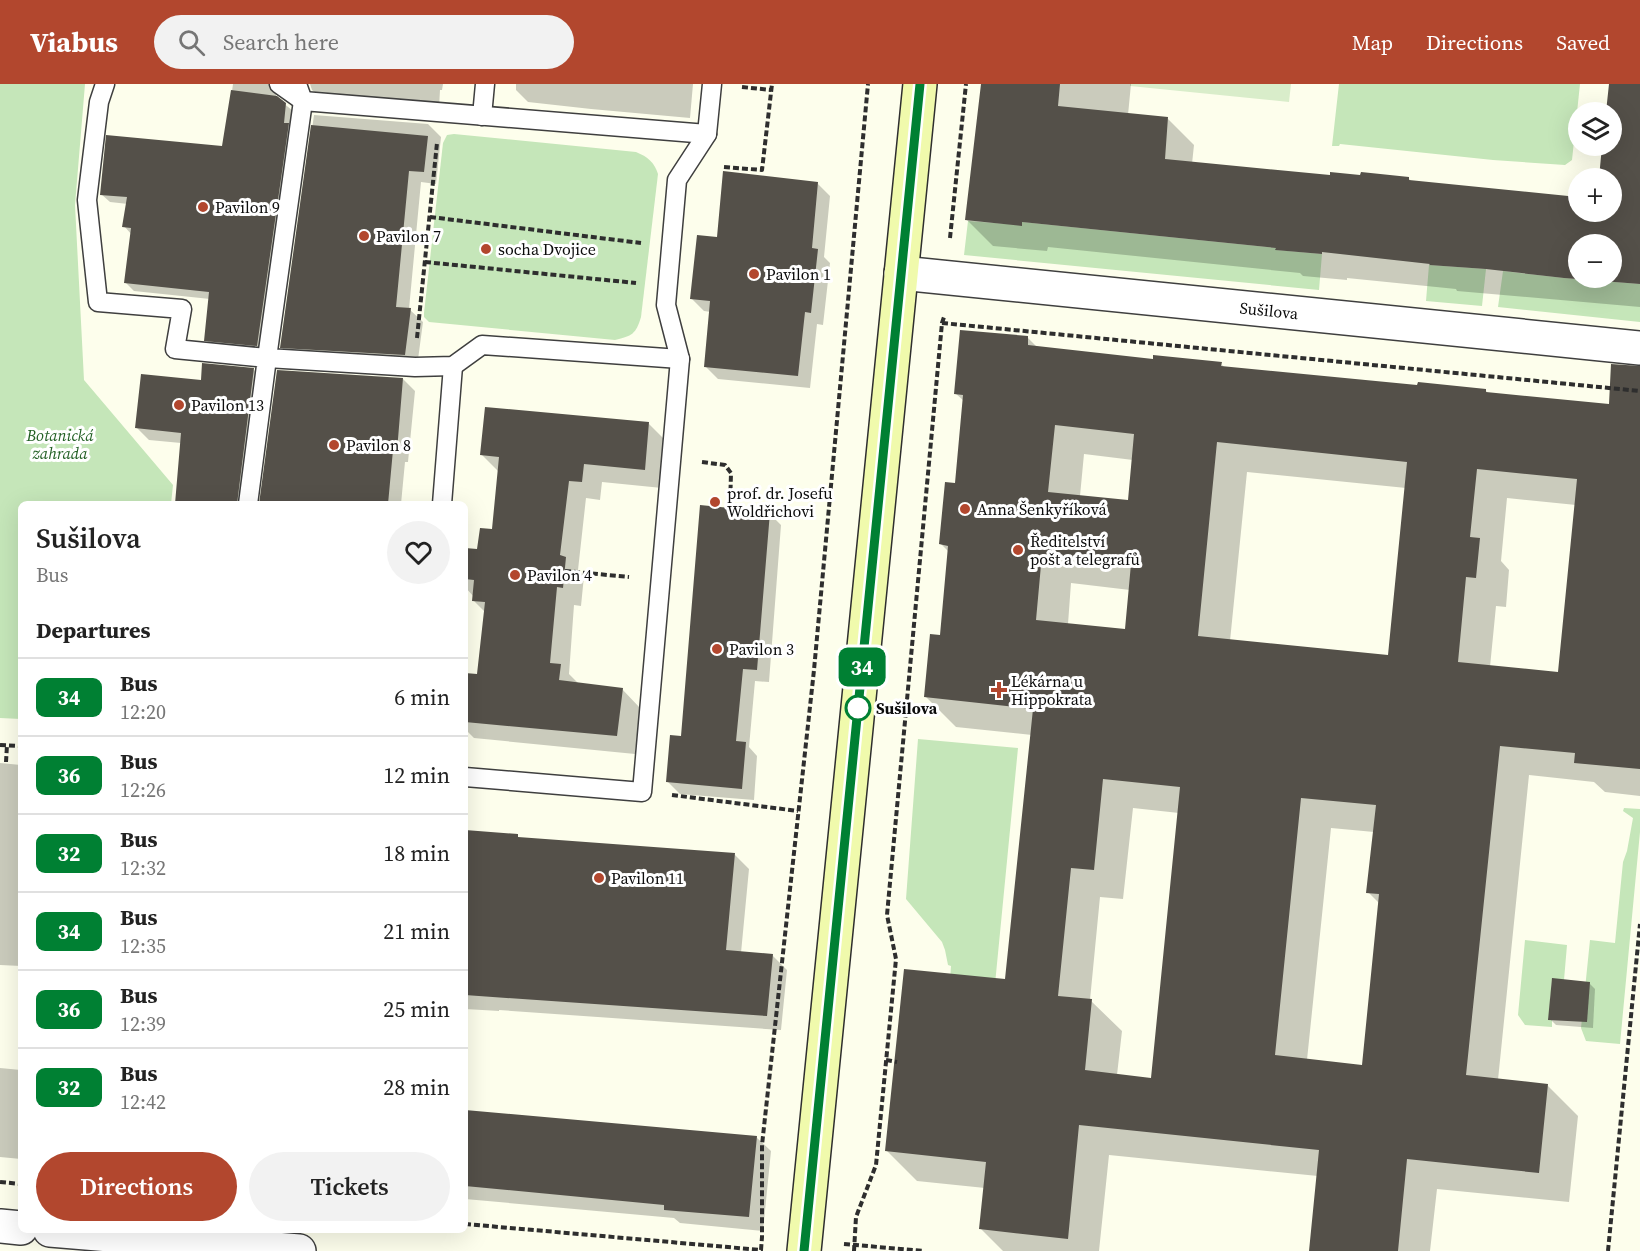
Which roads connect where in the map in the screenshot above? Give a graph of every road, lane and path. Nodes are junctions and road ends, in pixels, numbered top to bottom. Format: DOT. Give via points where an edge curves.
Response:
graph roads {
  1 [pos="105,84"];
  2 [pos="279,84"];
  3 [pos="484,84"];
  4 [pos="712,84"];
  5 [pos="868,84"];
  6 [pos="920,84"];
  7 [pos="966,84"];
  8 [pos="737,86"];
  9 [pos="771,87"];
  10 [pos="300,92"];
  11 [pos="440,112"];
  12 [pos="482,116"];
  13 [pos="707,134"];
  14 [pos="718,166"];
  15 [pos="430,217"];
  16 [pos="950,241"];
  17 [pos="635,242"];
  18 [pos="425,262"];
  19 [pos="900,273"];
  20 [pos="631,282"];
  21 [pos="945,315"];
  22 [pos="942,322"];
  23 [pos="1640,348"];
  24 [pos="267,358"];
  25 [pos="680,359"];
  26 [pos="453,366"];
  27 [pos="415,367"];
  28 [pos="1640,391"];
  29 [pos="701,462"];
  30 [pos="248,501"];
  31 [pos="441,501"];
  32 [pos="730,508"];
  33 [pos="565,572"];
  34 [pos="660,580"];
  35 [pos="0,745"];
  36 [pos="7,745"];
  37 [pos="18,746"];
  38 [pos="6,762"];
  39 [pos="468,777"];
  40 [pos="642,792"];
  41 [pos="798,811"];
  42 [pos="1640,924"];
  43 [pos="886,1060"];
  44 [pos="897,1062"];
  45 [pos="0,1182"];
  46 [pos="18,1184"];
  47 [pos="468,1224"];
  48 [pos="0,1226"];
  49 [pos="18,1228"];
  50 [pos="86,1233"];
  51 [pos="854,1244"];
  52 [pos="735,1250"];
  53 [pos="299,1251"];
  54 [pos="804,1251"];
  55 [pos="854,1251"];
  56 [pos="924,1251"];
  57 [pos="1608,1251"];
  1 -- 24 [label="lane" via="99,102 87,200 98,302 182,309 175,349"];
  2 -- 10 [label="lane"];
  3 -- 12 [label="lane"];
  4 -- 13 [label="lane"];
  5 -- 41 [label="path"];
  6 -- 19 [label="street"];
  7 -- 16 [label="path"];
  8 -- 9 [label="path"];
  9 -- 14 [label="path" via="762,171"];
  10 -- 11 [label="lane"];
  10 -- 24 [label="lane"];
  11 -- 12 [label="lane"];
  11 -- 15 [label="path"];
  12 -- 13 [label="lane"];
  13 -- 25 [label="lane" via="677,180 666,305"];
  15 -- 17 [label="path"];
  15 -- 18 [label="path"];
  18 -- 20 [label="path"];
  18 -- 27 [label="path"];
  19 -- 23 [label="street, Sušilova"];
  19 -- 54 [label="street"];
  21 -- 22 [label="path"];
  22 -- 28 [label="path"];
  22 -- 43 [label="path" via="887,915 896,959"];
  24 -- 27 [label="lane"];
  24 -- 30 [label="lane"];
  25 -- 26 [label="lane" via="482,345"];
  25 -- 34 [label="lane"];
  26 -- 27 [label="lane"];
  26 -- 31 [label="lane"];
  29 -- 32 [label="path" via="724,465 731,473"];
  33 -- 34 [label="path"];
  34 -- 40 [label="lane"];
  35 -- 36 [label="path"];
  36 -- 37 [label="path"];
  36 -- 38 [label="path"];
  39 -- 40 [label="lane"];
  40 -- 41 [label="path"];
  41 -- 52 [label="path" via="762,1146 761,1250"];
  42 -- 57 [label="path"];
  43 -- 44 [label="path"];
  43 -- 51 [label="path" via="876,1165 856,1218"];
  45 -- 46 [label="path"];
  47 -- 52 [label="path"];
  48 -- 49 [label="street"];
  50 -- 53 [label="street"];
  51 -- 55 [label="path"];
  51 -- 56 [label="path"];
}
